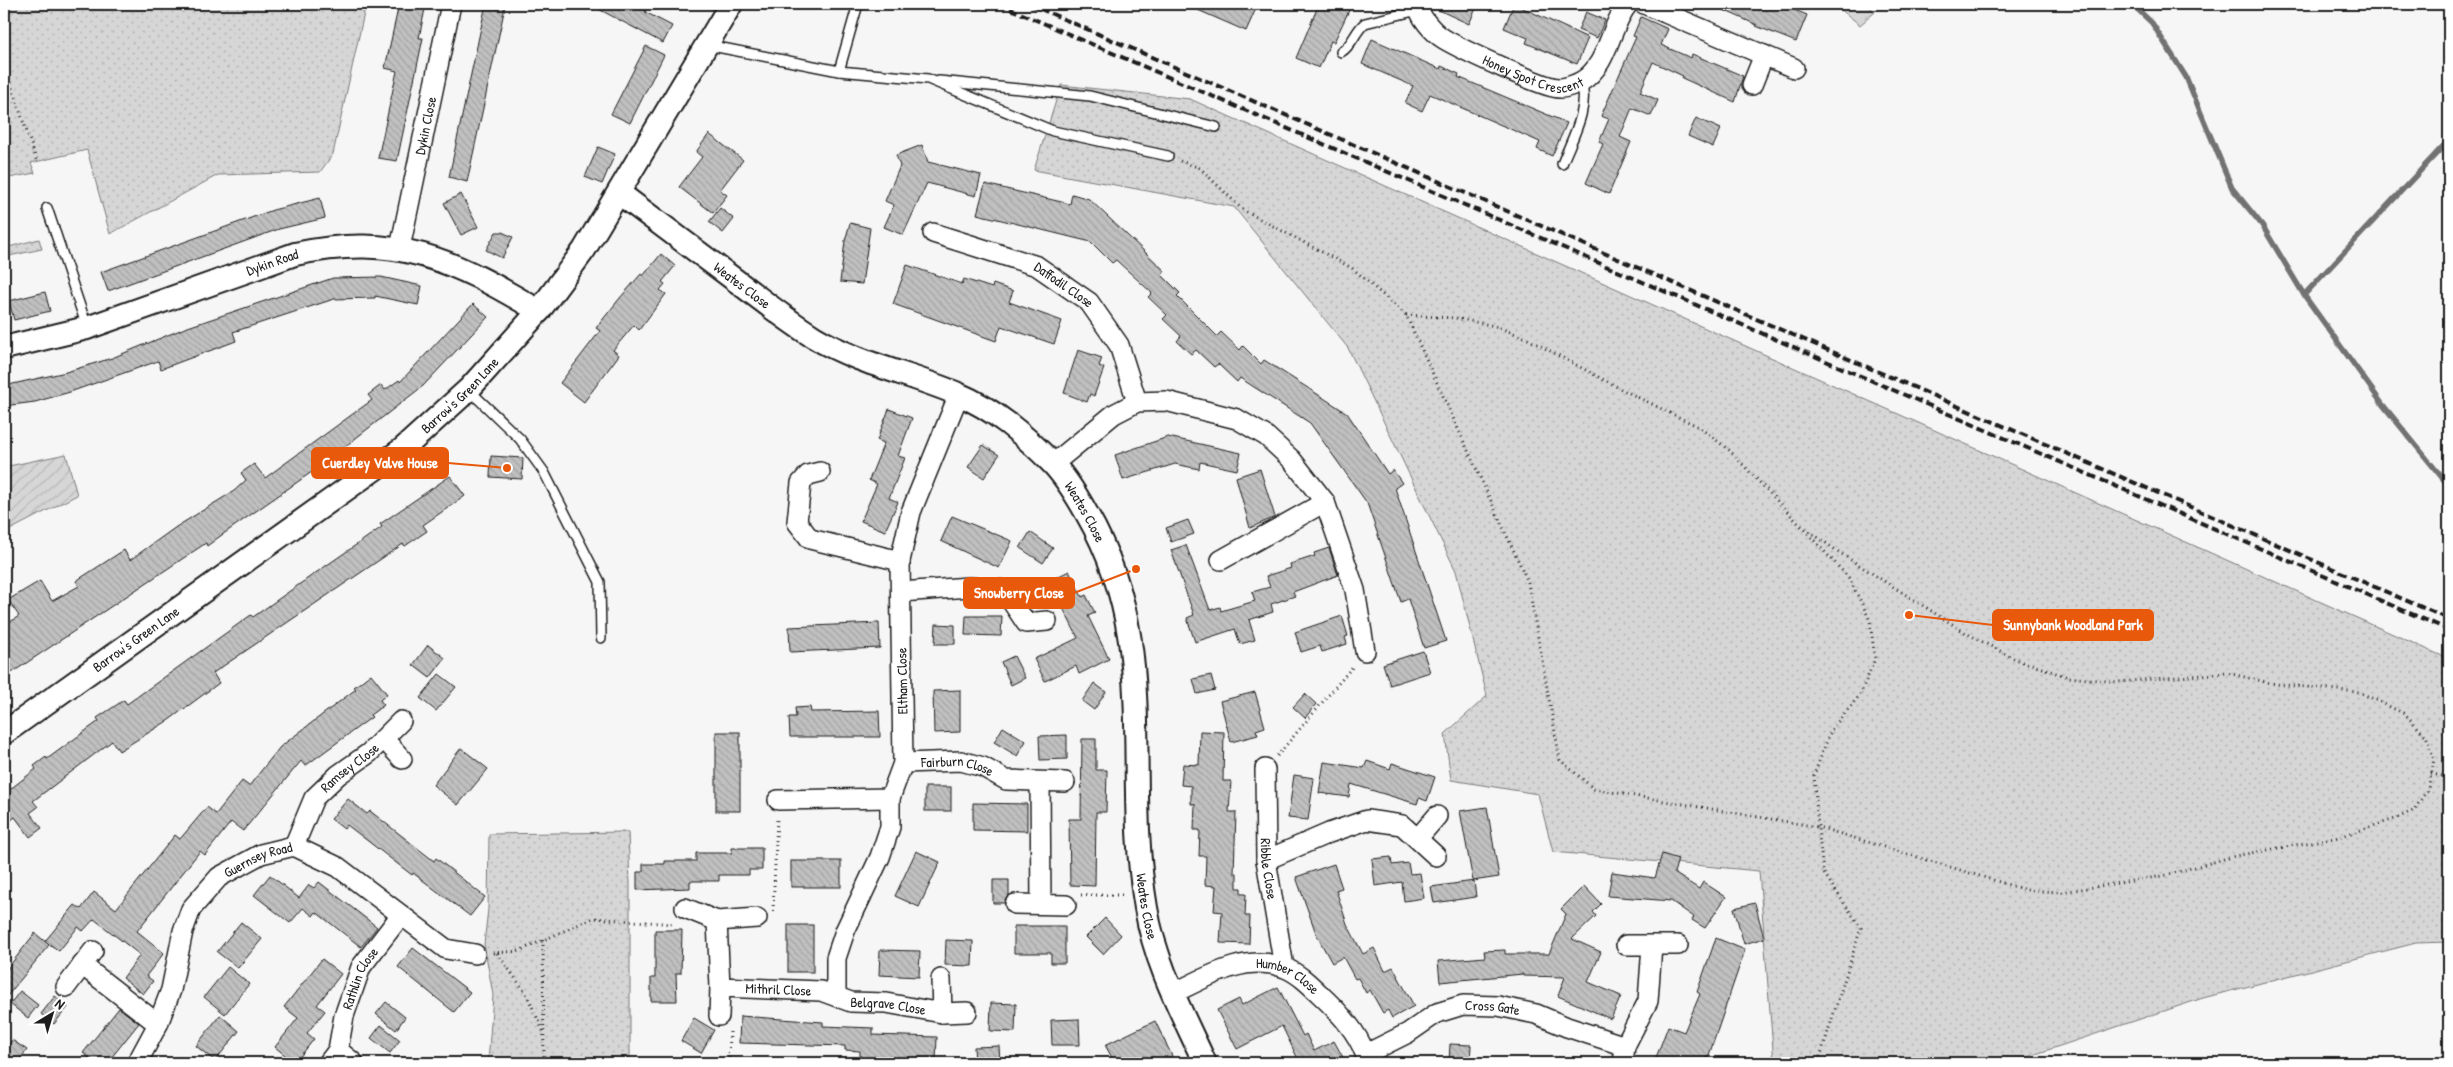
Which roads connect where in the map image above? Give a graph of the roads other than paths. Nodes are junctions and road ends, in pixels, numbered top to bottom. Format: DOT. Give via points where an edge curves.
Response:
graph roads {
  1 [pos="451,4"];
  2 [pos="731,4"];
  3 [pos="858,4"];
  4 [pos="1628,4"];
  5 [pos="1644,4"];
  6 [pos="1418,7"];
  7 [pos="707,45"];
  8 [pos="1341,52"];
  9 [pos="1764,55"];
  10 [pos="1794,68"];
  11 [pos="839,71"];
  12 [pos="928,79"];
  13 [pos="1581,81"];
  14 [pos="1752,85"];
  15 [pos="1216,127"];
  16 [pos="1168,156"];
  17 [pos="1562,164"];
  18 [pos="619,193"];
  19 [pos="47,208"];
  20 [pos="933,233"];
  21 [pos="400,248"];
  22 [pos="539,311"];
  23 [pos="87,328"];
  24 [pos="4,348"];
  25 [pos="469,389"];
  26 [pos="959,394"];
  27 [pos="1137,402"];
  28 [pos="1053,464"];
  29 [pos="820,472"];
  30 [pos="1324,502"];
  31 [pos="1221,560"];
  32 [pos="900,561"];
  33 [pos="902,592"];
  34 [pos="1047,621"];
  35 [pos="601,638"];
  36 [pos="1365,651"];
  37 [pos="401,721"];
  38 [pos="4,733"];
  39 [pos="384,739"];
  40 [pos="402,759"];
  41 [pos="903,763"];
  42 [pos="1265,769"];
  43 [pos="1040,782"];
  44 [pos="1065,782"];
  45 [pos="890,798"];
  46 [pos="778,800"];
  47 [pos="1437,816"];
  48 [pos="1418,838"];
  49 [pos="294,846"];
  50 [pos="1436,856"];
  51 [pos="1266,860"];
  52 [pos="1015,904"];
  53 [pos="1041,904"];
  54 [pos="1066,904"];
  55 [pos="685,908"];
  56 [pos="401,915"];
  57 [pos="757,918"];
  58 [pos="717,921"];
  59 [pos="1626,945"];
  60 [pos="1678,945"];
  61 [pos="1652,946"];
  62 [pos="475,954"];
  63 [pos="1284,967"];
  64 [pos="941,979"];
  65 [pos="66,986"];
  66 [pos="720,987"];
  67 [pos="1172,994"];
  68 [pos="836,995"];
  69 [pos="942,1012"];
  70 [pos="967,1012"];
  71 [pos="719,1016"];
  72 [pos="158,1024"];
  73 [pos="1624,1055"];
  74 [pos="332,1057"];
  75 [pos="1367,1059"];
  76 [pos="137,1063"];
  77 [pos="354,1063"];
  78 [pos="1205,1063"];
  1 -- 21 [label="street, Dykin Close"];
  2 -- 7 [label="street, Barrow's Green Lane"];
  3 -- 11 [label="lane"];
  4 -- 13 [label="street, Honey Spot Crescent" via="1598,66"];
  5 -- 9 [label="street"];
  6 -- 8 [label="lane" via="1364,22 1347,49"];
  6 -- 13 [label="street, Honey Spot Crescent" via="1428,24 1443,39 1541,84 1560,88"];
  7 -- 11 [label="lane"];
  7 -- 18 [label="street, Barrow's Green Lane"];
  9 -- 10 [label="street"];
  9 -- 14 [label="street"];
  11 -- 12 [label="lane"];
  12 -- 15 [label="lane" via="1090,96"];
  12 -- 16 [label="lane" via="1054,131"];
  13 -- 17 [label="lane" via="1585,92 1584,106"];
  18 -- 22 [label="street, Barrow's Green Lane" via="584,250"];
  18 -- 26 [label="street, Weates Close" via="814,337 855,358"];
  19 -- 23 [label="lane"];
  20 -- 27 [label="street, Daffodil Close" via="1037,266 1090,302 1119,345"];
  21 -- 22 [label="street, Dykin Road" via="446,262 487,280"];
  21 -- 23 [label="street, Dykin Road" via="330,247 295,254"];
  22 -- 25 [label="street, Barrow's Green Lane"];
  23 -- 24 [label="street, Dykin Road"];
  25 -- 35 [label="lane" via="520,439 544,472 600,582"];
  25 -- 38 [label="street, Barrow's Green Lane" via="404,448"];
  26 -- 28 [label="street, Weates Close" via="1015,428"];
  26 -- 32 [label="street, Eltham Close" via="911,512"];
  27 -- 28 [label="street" via="1114,414"];
  27 -- 30 [label="street" via="1166,401 1238,419 1266,436 1292,460"];
  28 -- 67 [label="street, Weates Close" via="1096,530 1114,568 1128,619 1137,704 1140,860 1144,895 1157,952"];
  29 -- 32 [label="street" via="808,474 801,483 797,522 810,539"];
  30 -- 31 [label="street"];
  30 -- 36 [label="street" via="1355,590"];
  32 -- 33 [label="street, Eltham Close"];
  33 -- 34 [label="street" via="968,587 1004,590 1026,623"];
  33 -- 41 [label="street, Eltham Close"];
  37 -- 39 [label="street, Ramsey Close"];
  39 -- 40 [label="street"];
  39 -- 49 [label="street, Ramsey Close" via="314,798"];
  41 -- 43 [label="street, Fairburn Close" via="960,762 983,767 1006,780"];
  41 -- 45 [label="street, Eltham Close"];
  42 -- 51 [label="street, Ribble Close"];
  43 -- 44 [label="street, Fairburn Close"];
  43 -- 53 [label="street"];
  45 -- 46 [label="street"];
  45 -- 68 [label="street, Eltham Close" via="890,827 880,857 844,931 836,958"];
  47 -- 48 [label="street"];
  48 -- 50 [label="street"];
  48 -- 51 [label="street" via="1402,825 1367,820"];
  49 -- 56 [label="street, Guernsey Road" via="338,867"];
  49 -- 72 [label="street, Guernsey Road" via="262,854 219,877 192,908 182,931 171,990"];
  51 -- 63 [label="street, Ribble Close"];
  52 -- 53 [label="street"];
  53 -- 54 [label="street"];
  55 -- 58 [label="street"];
  56 -- 62 [label="street, Guernsey Road" via="446,949"];
  56 -- 74 [label="street, Rathlin Close" via="362,967"];
  57 -- 58 [label="street"];
  58 -- 66 [label="street"];
  59 -- 61 [label="street"];
  60 -- 61 [label="street"];
  61 -- 73 [label="street" via="1648,1001"];
  63 -- 67 [label="street, Humber Close" via="1262,964 1223,969"];
  63 -- 75 [label="street, Humber Close" via="1317,991 1343,1017 1356,1034"];
  64 -- 69 [label="street, Belgrave Close"];
  65 -- 72 [label="street" via="88,958"];
  66 -- 68 [label="street, Mithril Close" via="821,991"];
  66 -- 71 [label="street"];
  67 -- 78 [label="street, Weates Close"];
  68 -- 69 [label="street, Belgrave Close" via="851,1002 886,1003"];
  69 -- 70 [label="street, Belgrave Close"];
  72 -- 76 [label="street, Guernsey Road"];
  73 -- 75 [label="street, Cross Gate" via="1536,1014 1498,1006 1463,1005 1437,1013"];
  74 -- 77 [label="street, Rathlin Close"];
}
